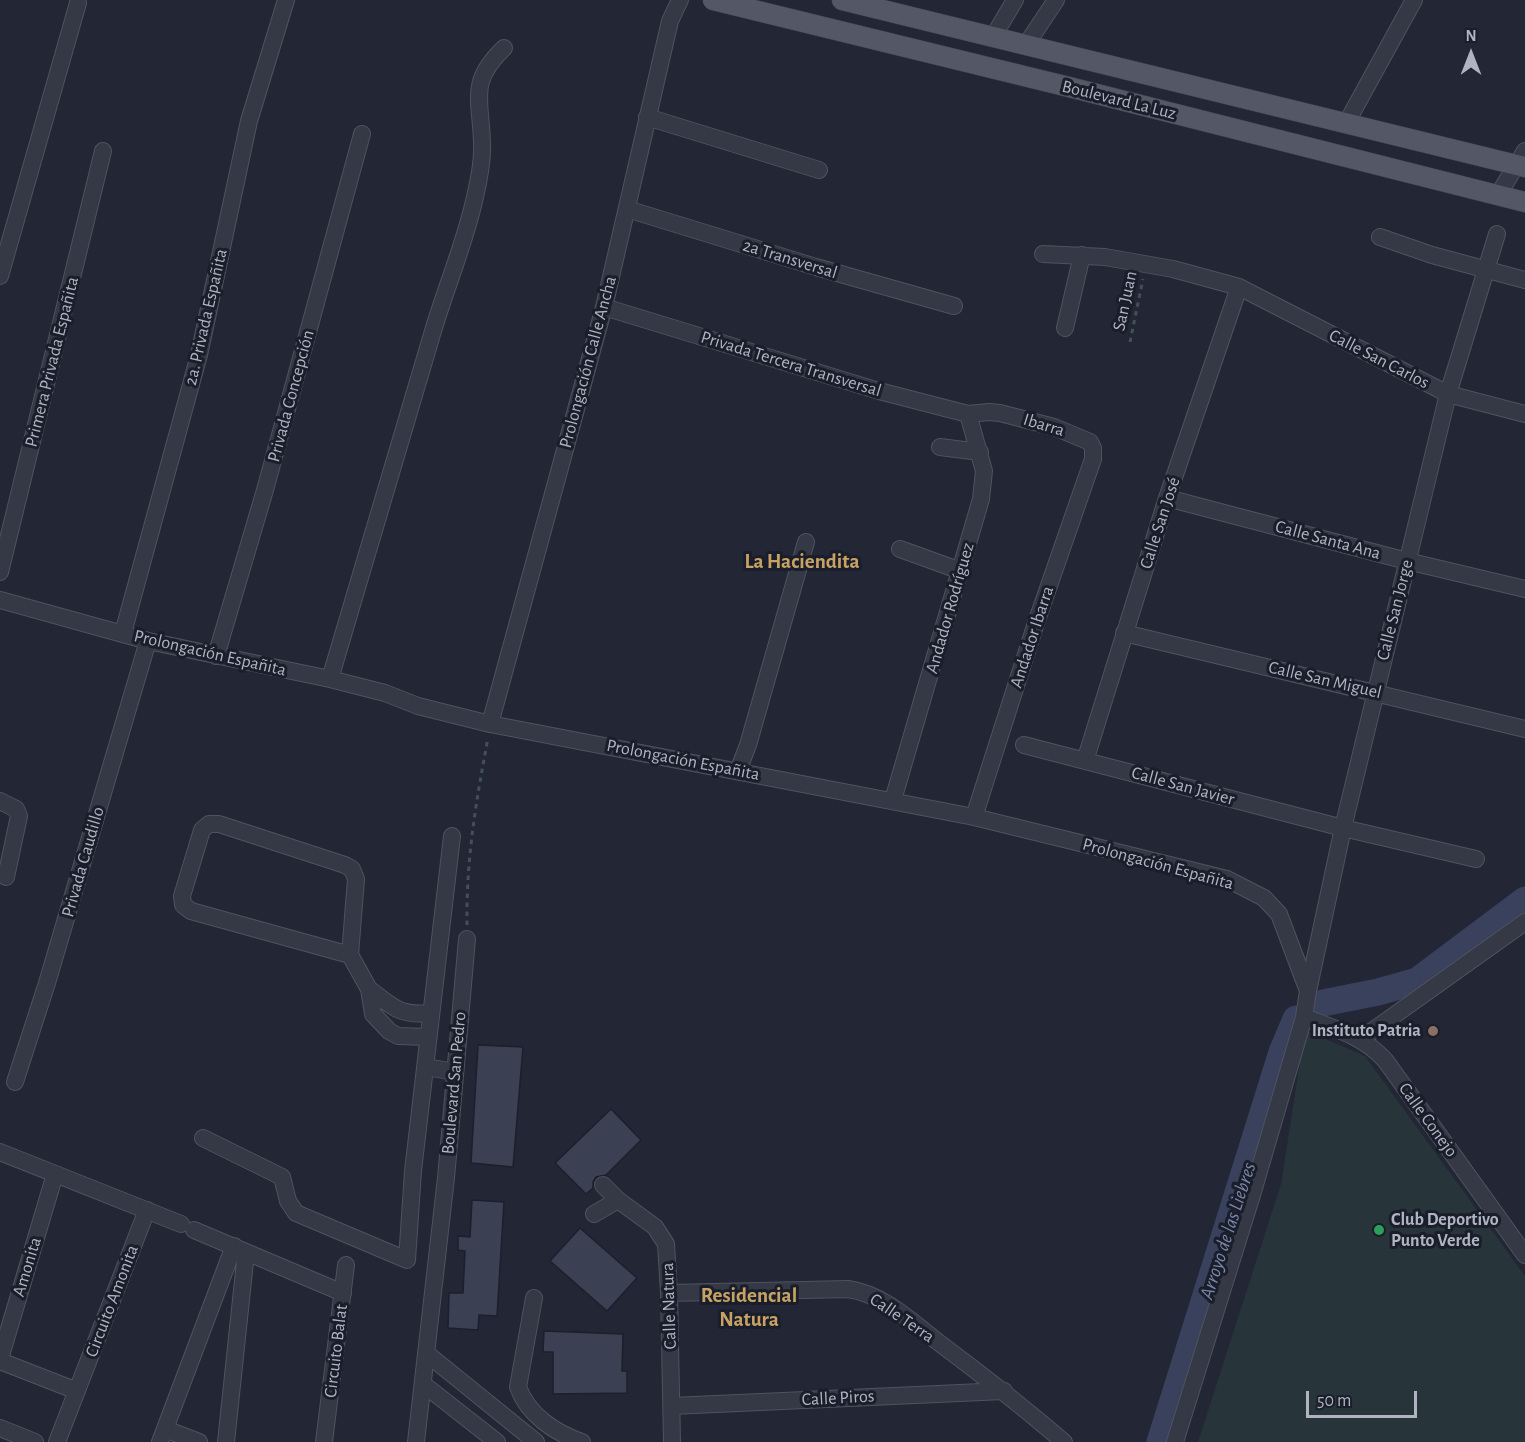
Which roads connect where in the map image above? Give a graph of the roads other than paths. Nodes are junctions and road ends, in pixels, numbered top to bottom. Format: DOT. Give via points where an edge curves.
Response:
graph roads {
  1 [pos="286,0"];
  2 [pos="680,0"];
  3 [pos="713,0"];
  4 [pos="842,0"];
  5 [pos="1015,0"];
  6 [pos="1056,0"];
  7 [pos="1414,0"];
  8 [pos="78,3"];
  9 [pos="993,37"];
  10 [pos="1026,45"];
  11 [pos="504,48"];
  12 [pos="647,117"];
  13 [pos="1347,122"];
  14 [pos="362,134"];
  15 [pos="103,151"];
  16 [pos="1522,161"];
  17 [pos="819,170"];
  18 [pos="1498,195"];
  19 [pos="1525,202"];
  20 [pos="627,209"];
  21 [pos="1497,234"];
  22 [pos="1380,237"];
  23 [pos="1043,254"];
  24 [pos="1082,255"];
  25 [pos="1486,270"];
  26 [pos="0,276"];
  27 [pos="1525,280"];
  28 [pos="1239,287"];
  29 [pos="954,306"];
  30 [pos="604,307"];
  31 [pos="1065,328"];
  32 [pos="1448,394"];
  33 [pos="973,413"];
  34 [pos="1525,414"];
  35 [pos="940,447"];
  36 [pos="980,452"];
  37 [pos="1093,459"];
  38 [pos="1167,498"];
  39 [pos="806,542"];
  40 [pos="900,549"];
  41 [pos="1407,561"];
  42 [pos="961,571"];
  43 [pos="0,572"];
  44 [pos="1525,588"];
  45 [pos="0,600"];
  46 [pos="123,633"];
  47 [pos="1124,633"];
  48 [pos="148,641"];
  49 [pos="216,656"];
  50 [pos="330,679"];
  51 [pos="1375,692"];
  52 [pos="490,724"];
  53 [pos="1525,729"];
  54 [pos="1024,745"];
  55 [pos="1085,760"];
  56 [pos="738,771"];
  57 [pos="893,800"];
  58 [pos="5,802"];
  59 [pos="974,817"];
  60 [pos="1343,828"];
  61 [pos="452,836"];
  62 [pos="1476,859"];
  63 [pos="6,877"];
  64 [pos="1525,922"];
  65 [pos="467,939"];
  66 [pos="350,955"];
  67 [pos="369,989"];
  68 [pos="1308,991"];
  69 [pos="430,1013"];
  70 [pos="1304,1017"];
  71 [pos="428,1037"];
  72 [pos="1361,1039"];
  73 [pos="426,1067"];
  74 [pos="455,1072"];
  75 [pos="15,1082"];
  76 [pos="203,1138"];
  77 [pos="0,1152"];
  78 [pos="55,1174"];
  79 [pos="603,1185"];
  80 [pos="618,1200"];
  81 [pos="147,1210"];
  82 [pos="594,1214"];
  83 [pos="240,1249"];
  84 [pos="1525,1255"];
  85 [pos="346,1265"];
  86 [pos="343,1293"];
  87 [pos="669,1293"];
  88 [pos="534,1298"];
  89 [pos="426,1353"];
  90 [pos="0,1360"];
  91 [pos="423,1384"];
  92 [pos="77,1391"];
  93 [pos="1004,1391"];
  94 [pos="672,1406"];
  95 [pos="0,1428"];
  96 [pos="163,1435"];
  97 [pos="669,1439"];
  98 [pos="35,1442"];
  99 [pos="57,1442"];
  100 [pos="199,1442"];
  101 [pos="226,1442"];
  102 [pos="324,1442"];
  103 [pos="416,1442"];
  104 [pos="496,1442"];
  105 [pos="536,1442"];
  106 [pos="582,1442"];
  107 [pos="1064,1442"];
  108 [pos="1175,1442"];
  1 -- 46 [label="street, 2a. Privada Españita" via="249,121 199,354"];
  2 -- 12 [label="street, Prolongación Calle Ancha" via="669,21"];
  3 -- 18 [label="main road, Boulevard La Luz"];
  4 -- 9 [label="main road, Boulevard La Luz"];
  5 -- 9 [label="street"];
  6 -- 10 [label="street"];
  7 -- 13 [label="street"];
  8 -- 26 [label="street"];
  9 -- 10 [label="main road, Boulevard La Luz"];
  10 -- 13 [label="main road, Boulevard La Luz"];
  11 -- 50 [label="street" via="490,61 478,93 482,163 475,199"];
  12 -- 17 [label="street"];
  12 -- 20 [label="street, Prolongación Calle Ancha"];
  13 -- 16 [label="main road, Boulevard La Luz"];
  14 -- 49 [label="street, Privada Concepción"];
  15 -- 43 [label="street, Primera Privada Españita"];
  16 -- 18 [label="street"];
  18 -- 19 [label="main road, Boulevard La Luz"];
  20 -- 29 [label="street, 2a Transversal"];
  20 -- 30 [label="street, Prolongación Calle Ancha"];
  21 -- 25 [label="street, Calle San Jorge"];
  22 -- 25 [label="street"];
  23 -- 24 [label="street, Calle San Carlos"];
  24 -- 28 [label="street, Calle San Carlos" via="1173,269"];
  24 -- 31 [label="street"];
  25 -- 27 [label="street"];
  25 -- 32 [label="street, Calle San Jorge"];
  28 -- 32 [label="street, Calle San Carlos"];
  28 -- 38 [label="street, Calle San José"];
  30 -- 33 [label="street, Privada Tercera Transversal" via="879,391"];
  30 -- 52 [label="street, Prolongación Calle Ancha"];
  32 -- 34 [label="street, Calle San Carlos"];
  32 -- 41 [label="street, Calle San Jorge"];
  33 -- 36 [label="street, Andador Rodríguez"];
  33 -- 37 [label="street, Ibarra" via="1000,412 1082,438 1090,442"];
  35 -- 36 [label="street"];
  36 -- 42 [label="street, Andador Rodríguez" via="984,483"];
  37 -- 59 [label="street, Andador Ibarra"];
  38 -- 41 [label="street, Calle Santa Ana"];
  38 -- 47 [label="street, Calle San José"];
  39 -- 56 [label="street"];
  40 -- 42 [label="street"];
  41 -- 44 [label="street, Calle Santa Ana"];
  41 -- 51 [label="street, Calle San Jorge"];
  42 -- 57 [label="street, Andador Rodríguez"];
  45 -- 46 [label="street, Prolongación Españita"];
  46 -- 48 [label="street, Prolongación Españita"];
  47 -- 51 [label="street, Calle San Miguel"];
  47 -- 55 [label="street, Calle San José"];
  48 -- 49 [label="street, Prolongación Españita"];
  48 -- 75 [label="street, Privada Caudillo"];
  49 -- 50 [label="street, Prolongación Españita"];
  50 -- 52 [label="street, Prolongación Españita"];
  51 -- 53 [label="street, Calle San Miguel"];
  51 -- 60 [label="street, Calle San Jorge"];
  52 -- 56 [label="street, Prolongación Españita"];
  54 -- 55 [label="street, Calle San Javier"];
  55 -- 60 [label="street, Calle San Javier"];
  56 -- 57 [label="street, Prolongación Españita"];
  57 -- 59 [label="street, Prolongación Españita"];
  58 -- 63 [label="street" via="16,808 19,816"];
  59 -- 68 [label="street, Prolongación Españita" via="1227,879 1247,888 1279,914"];
  60 -- 62 [label="street, Calle San Javier"];
  60 -- 68 [label="street, Calle San Jorge"];
  61 -- 69 [label="street, Boulevard San Pedro"];
  64 -- 72 [label="street"];
  65 -- 74 [label="street, Boulevard San Pedro"];
  66 -- 66 [label="street" via="356,879 352,869 219,824 209,824 202,830 182,896 183,905 191,911"];
  66 -- 67 [label="street"];
  67 -- 69 [label="street" via="396,1010 412,1015"];
  67 -- 71 [label="street" via="373,1014 389,1030 398,1036"];
  68 -- 70 [label="street, Calle San Jorge"];
  69 -- 71 [label="street, Boulevard San Pedro"];
  70 -- 72 [label="street, Calle Conejo"];
  70 -- 108 [label="street, Calle San Jorge"];
  71 -- 73 [label="street, Boulevard San Pedro"];
  72 -- 84 [label="street, Calle Conejo" via="1385,1060"];
  73 -- 74 [label="street"];
  73 -- 76 [label="street, Boulevard San Pedro" via="407,1260 296,1213 288,1201 282,1177"];
  74 -- 89 [label="street, Boulevard San Pedro"];
  77 -- 78 [label="street"];
  78 -- 81 [label="street"];
  78 -- 90 [label="street, Amonita"];
  79 -- 80 [label="street, Calle Natura"];
  80 -- 82 [label="street"];
  80 -- 87 [label="street, Calle Natura" via="662,1235"];
  81 -- 83 [label="street, Circuito Balat"];
  81 -- 92 [label="street, Circuito Amonita"];
  83 -- 86 [label="street, Circuito Balat"];
  83 -- 96 [label="street"];
  83 -- 101 [label="street"];
  85 -- 86 [label="street"];
  86 -- 102 [label="street, Circuito Balat"];
  87 -- 93 [label="street, Calle Terra" via="862,1291 891,1307"];
  87 -- 94 [label="street, Calle Natura"];
  88 -- 106 [label="street" via="518,1387 533,1413"];
  89 -- 91 [label="street, Boulevard San Pedro"];
  89 -- 105 [label="street"];
  90 -- 92 [label="street"];
  91 -- 103 [label="street, Boulevard San Pedro"];
  91 -- 104 [label="street"];
  92 -- 99 [label="street, Circuito Amonita"];
  93 -- 94 [label="street, Calle Piros"];
  93 -- 107 [label="street, Calle Terra"];
  94 -- 97 [label="street, Calle Natura"];
  95 -- 98 [label="street"];
  96 -- 100 [label="street"];
}
